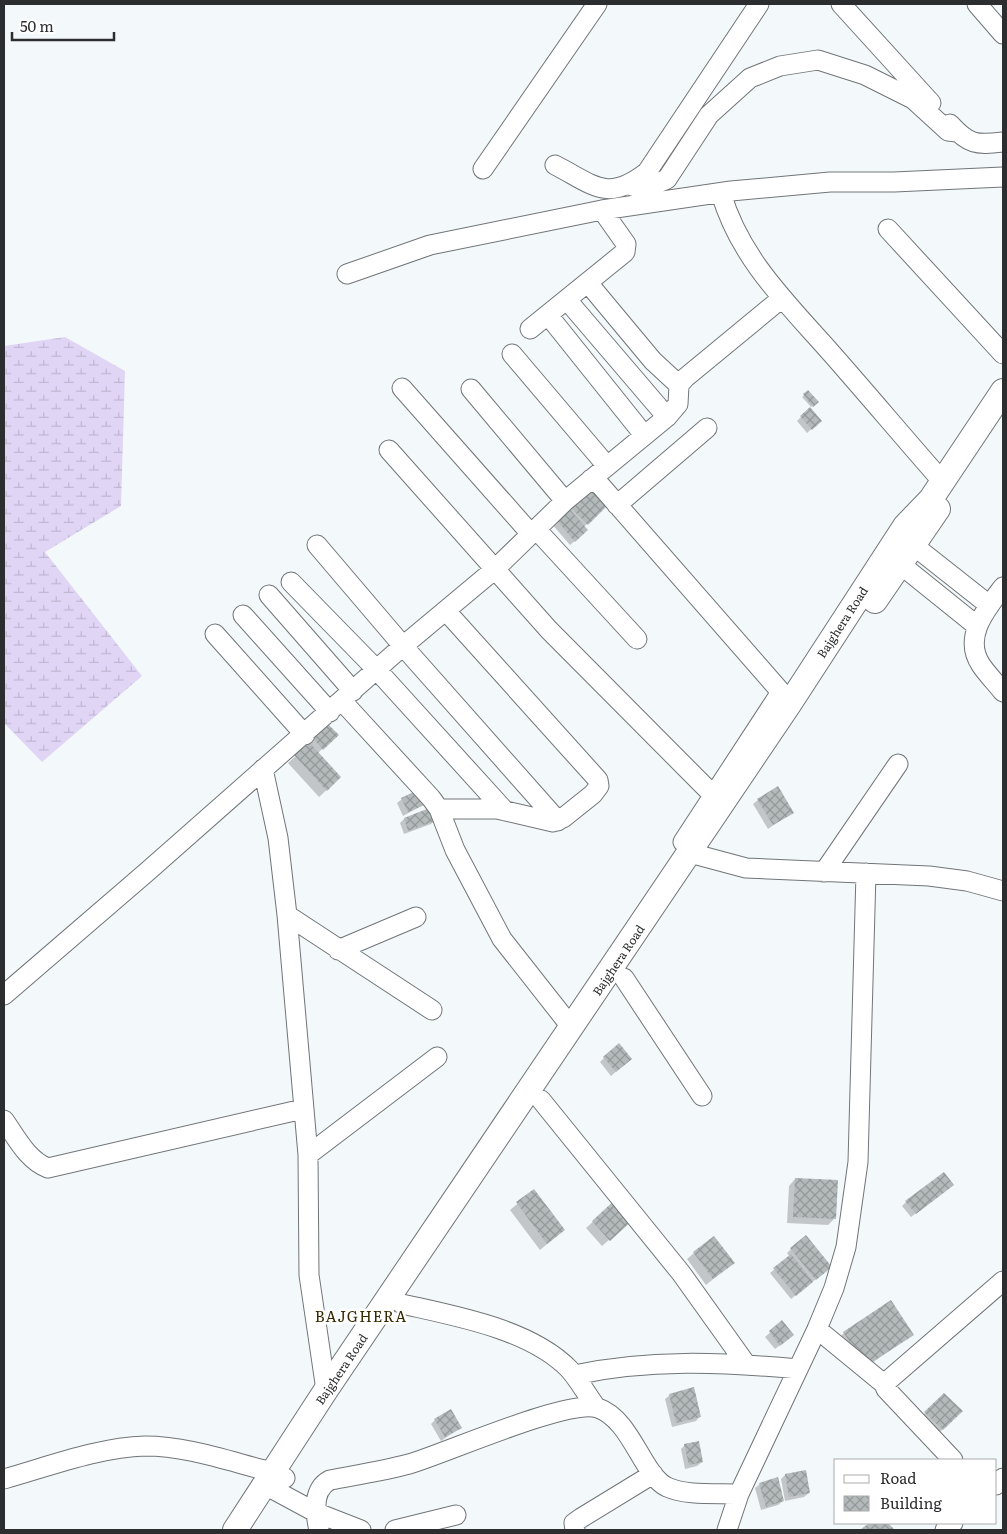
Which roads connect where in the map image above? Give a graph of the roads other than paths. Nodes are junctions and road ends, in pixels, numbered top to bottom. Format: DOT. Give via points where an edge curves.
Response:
graph roads {
  1 [pos="597,4"];
  2 [pos="759,4"];
  3 [pos="841,4"];
  4 [pos="977,4"];
  5 [pos="1003,34"];
  6 [pos="957,132"];
  7 [pos="1003,142"];
  8 [pos="555,165"];
  9 [pos="483,169"];
  10 [pos="1003,177"];
  11 [pos="630,185"];
  12 [pos="721,193"];
  13 [pos="602,210"];
  14 [pos="888,229"];
  15 [pos="347,274"];
  16 [pos="588,283"];
  17 [pos="782,298"];
  18 [pos="567,300"];
  19 [pos="548,315"];
  20 [pos="530,329"];
  21 [pos="512,354"];
  22 [pos="1003,354"];
  23 [pos="678,385"];
  24 [pos="402,388"];
  25 [pos="471,389"];
  26 [pos="1003,391"];
  27 [pos="667,417"];
  28 [pos="1003,419"];
  29 [pos="707,428"];
  30 [pos="644,434"];
  31 [pos="390,450"];
  32 [pos="607,466"];
  33 [pos="591,479"];
  34 [pos="942,480"];
  35 [pos="565,501"];
  36 [pos="617,505"];
  37 [pos="533,532"];
  38 [pos="919,536"];
  39 [pos="317,544"];
  40 [pos="900,564"];
  41 [pos="494,570"];
  42 [pos="292,582"];
  43 [pos="1003,587"];
  44 [pos="269,595"];
  45 [pos="989,605"];
  46 [pos="446,611"];
  47 [pos="243,615"];
  48 [pos="977,626"];
  49 [pos="215,634"];
  50 [pos="637,638"];
  51 [pos="403,646"];
  52 [pos="377,670"];
  53 [pos="1003,692"];
  54 [pos="786,698"];
  55 [pos="342,701"];
  56 [pos="305,735"];
  57 [pos="898,764"];
  58 [pos="263,769"];
  59 [pos="718,800"];
  60 [pos="439,809"];
  61 [pos="505,811"];
  62 [pos="558,821"];
  63 [pos="698,855"];
  64 [pos="824,872"];
  65 [pos="866,873"];
  66 [pos="1003,891"];
  67 [pos="287,915"];
  68 [pos="416,917"];
  69 [pos="338,950"];
  70 [pos="624,978"];
  71 [pos="4,995"];
  72 [pos="432,1010"];
  73 [pos="570,1025"];
  74 [pos="436,1057"];
  75 [pos="702,1096"];
  76 [pos="541,1100"];
  77 [pos="303,1109"];
  78 [pos="4,1120"];
  79 [pos="308,1155"];
  80 [pos="1003,1281"];
  81 [pos="402,1304"];
  82 [pos="816,1329"];
  83 [pos="746,1364"];
  84 [pos="798,1369"];
  85 [pos="574,1375"];
  86 [pos="884,1384"];
  87 [pos="326,1390"];
  88 [pos="596,1407"];
  89 [pos="952,1459"];
  90 [pos="653,1474"];
  91 [pos="4,1479"];
  92 [pos="274,1482"];
  93 [pos="739,1494"];
  94 [pos="315,1512"];
  95 [pos="456,1515"];
  96 [pos="235,1530"];
  97 [pos="252,1530"];
  98 [pos="319,1530"];
  99 [pos="361,1530"];
  100 [pos="396,1530"];
  101 [pos="574,1530"];
  102 [pos="728,1530"];
  1 -- 9 [label="street"];
  2 -- 11 [label="street" via="648,172"];
  3 -- 6 [label="street"];
  4 -- 5 [label="street"];
  6 -- 7 [label="street" via="977,145"];
  6 -- 11 [label="street" via="948,131 913,99 865,74 818,60 780,66 750,78 709,115 667,179 637,188"];
  8 -- 11 [label="street" via="604,190"];
  10 -- 12 [label="street" via="830,182"];
  12 -- 13 [label="street"];
  12 -- 17 [label="street" via="738,238"];
  13 -- 15 [label="street" via="430,245"];
  13 -- 16 [label="street" via="627,247"];
  14 -- 22 [label="street"];
  16 -- 18 [label="street"];
  16 -- 23 [label="street" via="653,361"];
  17 -- 23 [label="street"];
  17 -- 34 [label="street"];
  18 -- 19 [label="street"];
  18 -- 27 [label="street"];
  19 -- 20 [label="street"];
  19 -- 30 [label="street"];
  21 -- 32 [label="street"];
  23 -- 27 [label="street" via="678,404"];
  24 -- 37 [label="street"];
  25 -- 35 [label="street"];
  26 -- 34 [label="main road, Bajghera Road"];
  27 -- 30 [label="street"];
  28 -- 38 [label="main road, Bajghera Road"];
  29 -- 36 [label="street"];
  30 -- 32 [label="street"];
  31 -- 41 [label="street"];
  32 -- 33 [label="street"];
  33 -- 35 [label="street"];
  33 -- 36 [label="street"];
  34 -- 54 [label="main road, Bajghera Road" via="931,499 905,526"];
  35 -- 37 [label="street"];
  36 -- 54 [label="street"];
  37 -- 41 [label="street"];
  37 -- 50 [label="street"];
  38 -- 40 [label="main road, Bajghera Road"];
  38 -- 45 [label="street"];
  39 -- 51 [label="street"];
  40 -- 48 [label="street"];
  40 -- 63 [label="main road, Bajghera Road"];
  41 -- 46 [label="street"];
  41 -- 59 [label="street"];
  42 -- 52 [label="street"];
  43 -- 45 [label="street"];
  44 -- 55 [label="street"];
  45 -- 48 [label="street"];
  46 -- 51 [label="street"];
  46 -- 62 [label="street" via="598,780 598,790"];
  47 -- 55 [label="street"];
  48 -- 53 [label="street" via="975,643 980,664"];
  49 -- 56 [label="street"];
  51 -- 52 [label="street"];
  51 -- 62 [label="street"];
  52 -- 55 [label="street"];
  52 -- 61 [label="street"];
  54 -- 59 [label="main road, Bajghera Road"];
  55 -- 56 [label="street"];
  55 -- 60 [label="street" via="414,776"];
  56 -- 58 [label="street"];
  57 -- 64 [label="street"];
  58 -- 67 [label="street" via="278,838"];
  58 -- 71 [label="street"];
  59 -- 63 [label="main road, Bajghera Road"];
  59 -- 73 [label="street"];
  60 -- 61 [label="street"];
  60 -- 73 [label="street" via="455,850 502,939"];
  61 -- 62 [label="street"];
  63 -- 64 [label="street" via="746,868"];
  63 -- 70 [label="main road, Bajghera Road"];
  63 -- 73 [label="main road, Bajghera Road"];
  64 -- 65 [label="street"];
  65 -- 66 [label="street" via="948,878"];
  65 -- 82 [label="street" via="858,1162 846,1246 834,1288"];
  67 -- 69 [label="street"];
  67 -- 77 [label="street"];
  68 -- 69 [label="street"];
  69 -- 72 [label="street"];
  70 -- 75 [label="street"];
  70 -- 76 [label="main road, Bajghera Road"];
  73 -- 87 [label="main road, Bajghera Road"];
  74 -- 79 [label="street"];
  76 -- 81 [label="main road, Bajghera Road"];
  76 -- 83 [label="street" via="681,1273"];
  77 -- 78 [label="street" via="48,1168 26,1151"];
  77 -- 79 [label="street"];
  79 -- 87 [label="street" via="309,1275"];
  80 -- 86 [label="street"];
  81 -- 85 [label="street" via="520,1338 541,1348"];
  81 -- 92 [label="main road, Bajghera Road"];
  82 -- 84 [label="street"];
  82 -- 86 [label="street"];
  83 -- 84 [label="street"];
  83 -- 85 [label="street" via="639,1364"];
  84 -- 93 [label="street"];
  85 -- 88 [label="street"];
  86 -- 89 [label="street"];
  87 -- 92 [label="main road, Bajghera Road"];
  88 -- 90 [label="street" via="621,1426"];
  88 -- 94 [label="street" via="534,1419 409,1464 330,1480 319,1492"];
  90 -- 93 [label="street" via="675,1490"];
  90 -- 101 [label="street" via="581,1518 574,1523"];
  91 -- 92 [label="street" via="100,1453 143,1446 184,1451"];
  92 -- 94 [label="street"];
  92 -- 96 [label="main road, Bajghera Road"];
  92 -- 97 [label="main road, Bajghera Road"];
  93 -- 102 [label="street"];
  94 -- 98 [label="street"];
  94 -- 99 [label="street"];
  95 -- 100 [label="street"];
}
